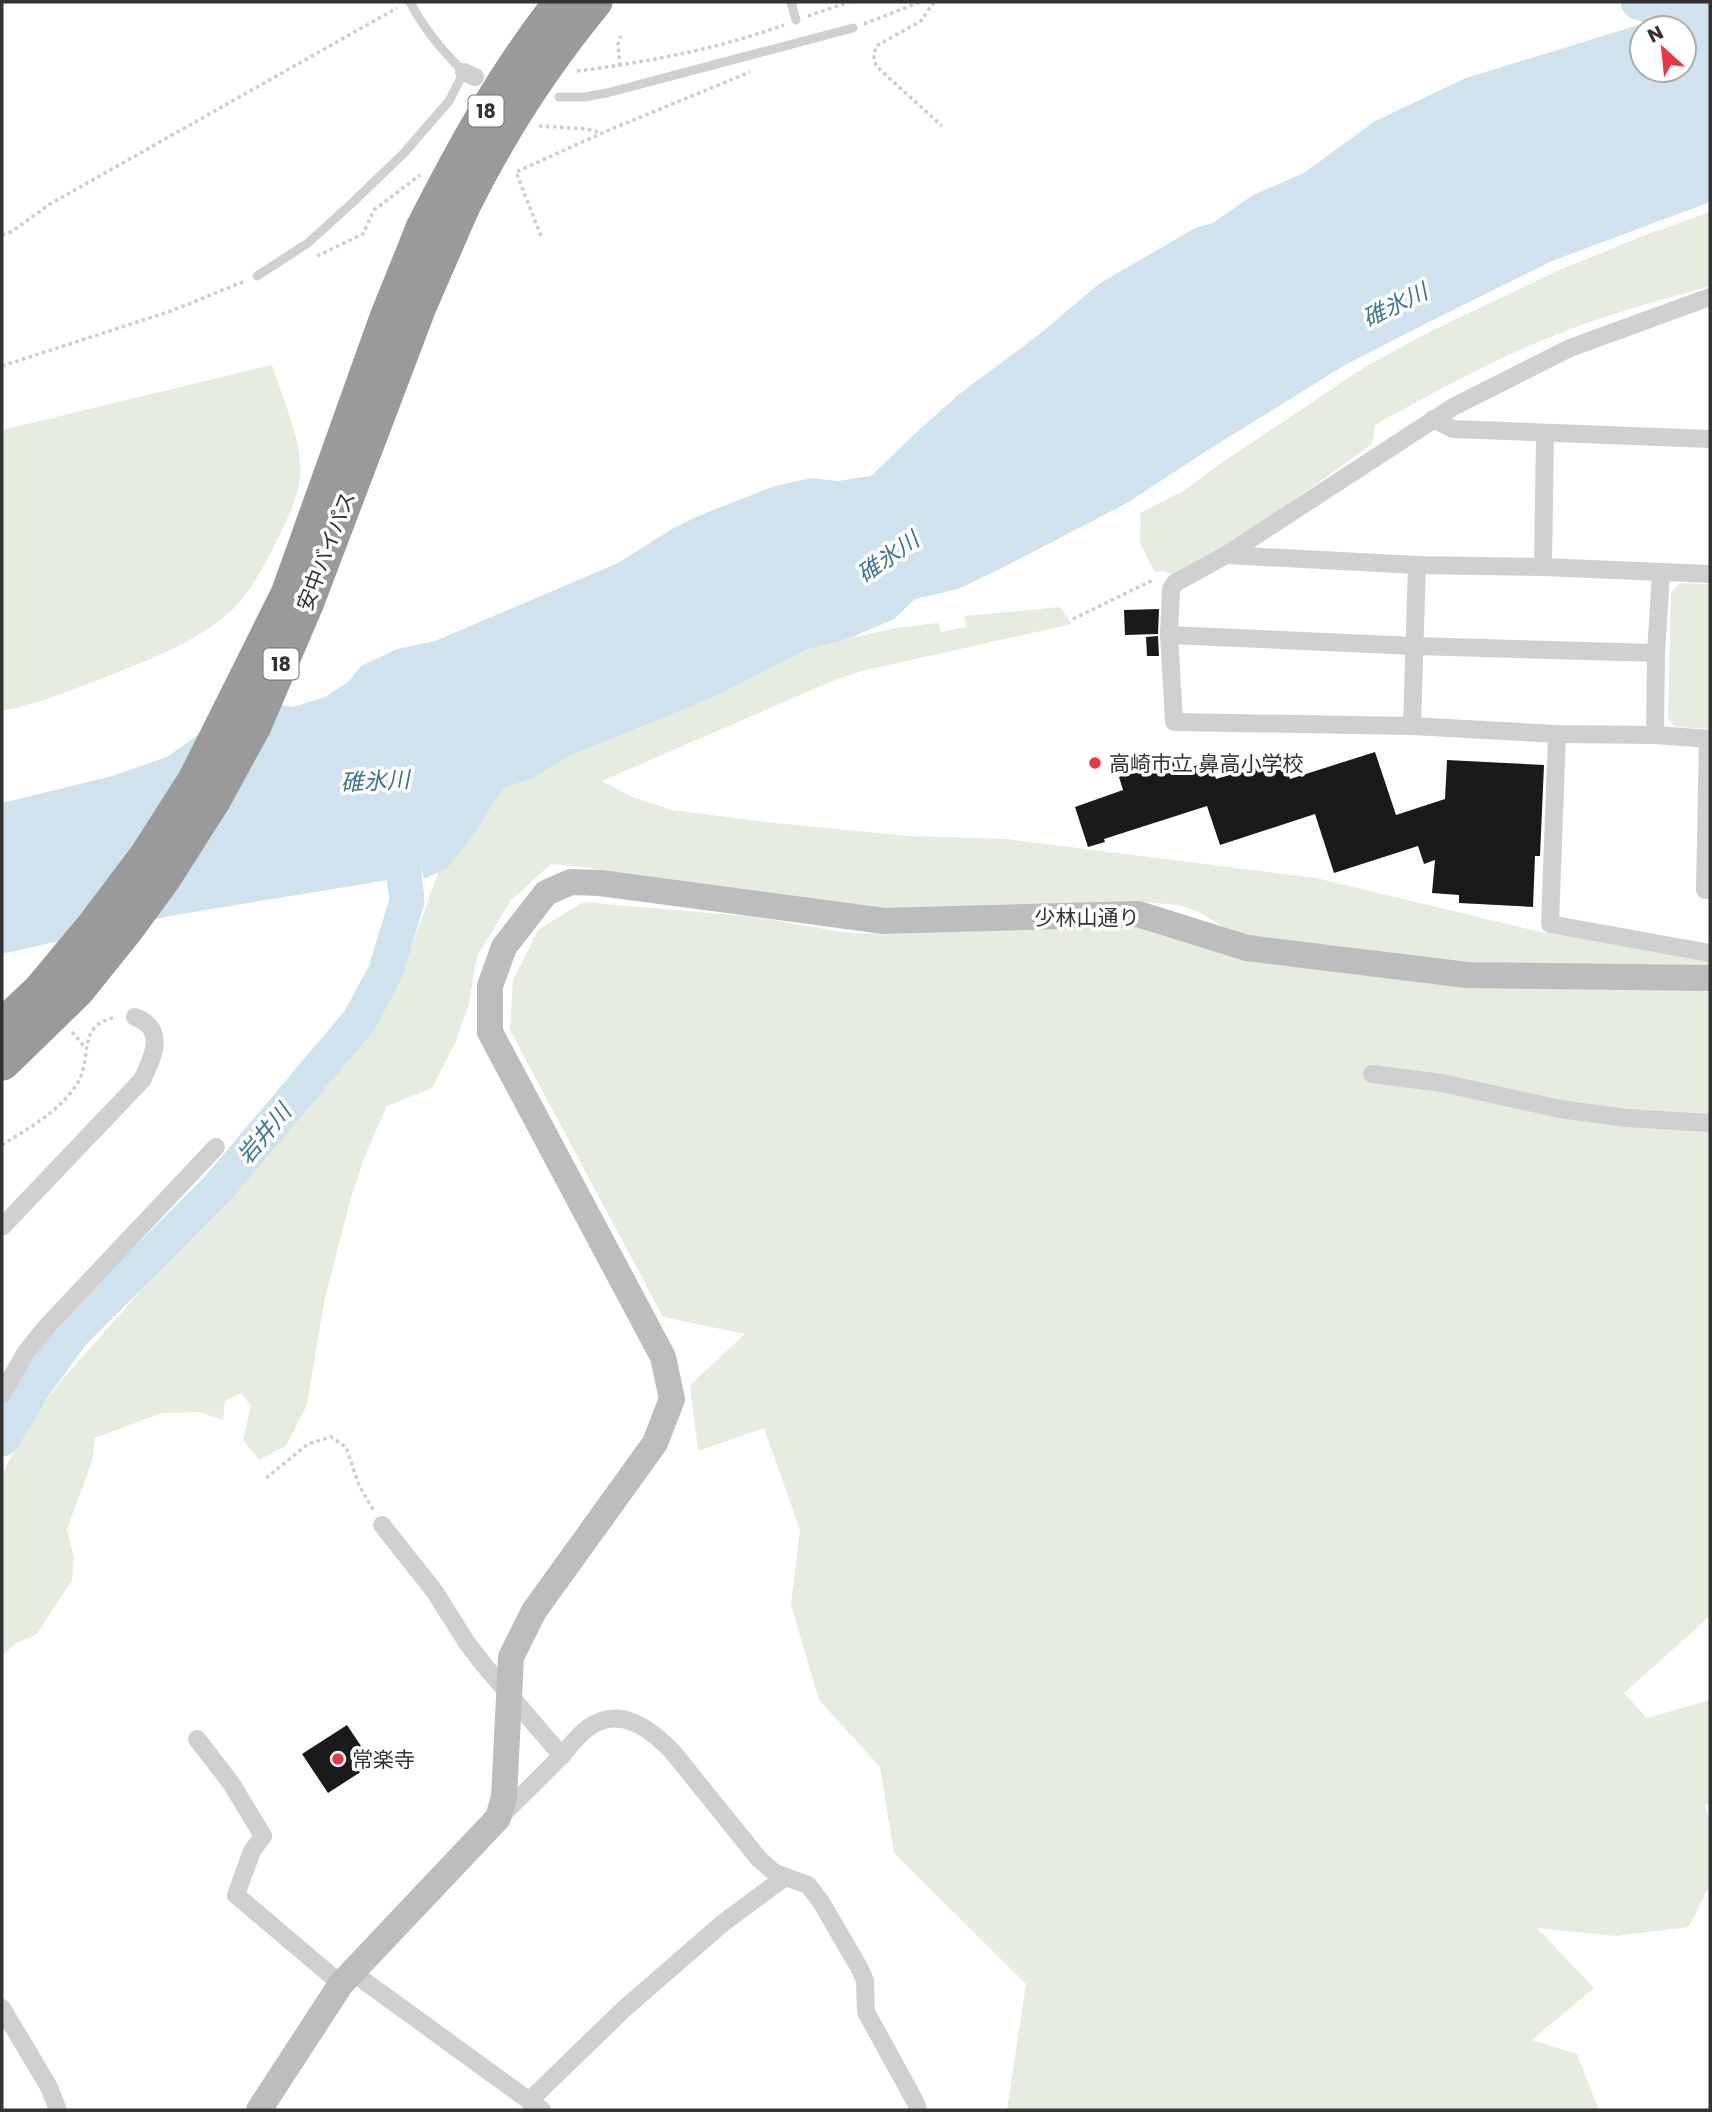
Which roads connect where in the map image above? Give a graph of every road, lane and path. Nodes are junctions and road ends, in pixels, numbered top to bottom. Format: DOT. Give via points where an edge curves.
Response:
graph roads {
  1 [pos="409,2"];
  2 [pos="560,2"];
  3 [pos="596,2"];
  4 [pos="791,2"];
  5 [pos="849,2"];
  6 [pos="920,2"];
  7 [pos="934,2"];
  8 [pos="796,20"];
  9 [pos="853,28"];
  10 [pos="621,36"];
  11 [pos="620,66"];
  12 [pos="753,70"];
  13 [pos="573,71"];
  14 [pos="559,97"];
  15 [pos="530,126"];
  16 [pos="942,126"];
  17 [pos="602,133"];
  18 [pos="418,176"];
  19 [pos="2,235"];
  20 [pos="541,236"];
  21 [pos="313,258"];
  22 [pos="257,276"];
  23 [pos="1710,297"];
  24 [pos="2,366"];
  25 [pos="1433,419"];
  26 [pos="1545,433"];
  27 [pos="1710,439"];
  28 [pos="1226,555"];
  29 [pos="1416,565"];
  30 [pos="1543,567"];
  31 [pos="1661,573"];
  32 [pos="1710,574"];
  33 [pos="1175,583"];
  34 [pos="1073,619"];
  35 [pos="1169,635"];
  36 [pos="1415,646"];
  37 [pos="1656,653"];
  38 [pos="1412,726"];
  39 [pos="1557,734"];
  40 [pos="1655,735"];
  41 [pos="1709,739"];
  42 [pos="1710,890"];
  43 [pos="1710,953"];
  44 [pos="1710,978"];
  45 [pos="135,1017"];
  46 [pos="2,1025"];
  47 [pos="3,1065"];
  48 [pos="1372,1074"];
  49 [pos="1710,1123"];
  50 [pos="2,1145"];
  51 [pos="216,1147"];
  52 [pos="2,1227"];
  53 [pos="2,1394"];
  54 [pos="266,1478"];
  55 [pos="382,1525"];
  56 [pos="510,1694"];
  57 [pos="197,1740"];
  58 [pos="562,1756"];
  59 [pos="498,1818"];
  60 [pos="785,1877"];
  61 [pos="346,1978"];
  62 [pos="2,2008"];
  63 [pos="536,2106"];
  64 [pos="58,2110"];
  65 [pos="259,2110"];
  66 [pos="918,2110"];
  1 -- 19 [label="path"];
  1 -- 22 [label="lane" via="444,54 469,75 404,153 352,204 308,243"];
  2 -- 46 [label="highway, 安中バイパス / 18, bridge" via="500,87 422,228 287,594 194,780 94,924 39,990"];
  3 -- 47 [label="highway, 安中バイパス / 18, bridge" via="513,119 463,208 420,307 308,602 255,726 214,801 127,930 78,991"];
  4 -- 8 [label="lane"];
  5 -- 8 [label="path"];
  6 -- 9 [label="path"];
  7 -- 16 [label="path" via="921,21 877,46 874,57 876,65"];
  8 -- 11 [label="path" via="712,47"];
  9 -- 14 [label="lane" via="607,93"];
  10 -- 11 [label="path"];
  11 -- 13 [label="path"];
  12 -- 17 [label="path"];
  15 -- 17 [label="path"];
  17 -- 20 [label="path" via="516,172"];
  18 -- 21 [label="path" via="374,210 363,234"];
  22 -- 24 [label="path" via="171,311"];
  23 -- 25 [label="street" via="1570,348"];
  25 -- 26 [label="street" via="1453,429"];
  25 -- 28 [label="street"];
  26 -- 27 [label="street"];
  26 -- 30 [label="street"];
  28 -- 29 [label="street"];
  28 -- 33 [label="street"];
  29 -- 30 [label="street"];
  29 -- 36 [label="street"];
  30 -- 31 [label="street"];
  31 -- 32 [label="street"];
  31 -- 37 [label="street"];
  33 -- 34 [label="path" via="1163,575"];
  33 -- 35 [label="street"];
  35 -- 36 [label="street"];
  35 -- 38 [label="street" via="1174,722"];
  36 -- 37 [label="street"];
  36 -- 38 [label="street"];
  37 -- 40 [label="street"];
  38 -- 39 [label="street"];
  39 -- 40 [label="street"];
  39 -- 43 [label="street" via="1550,924"];
  40 -- 41 [label="street"];
  41 -- 42 [label="street" via="1705,890"];
  44 -- 56 [label="street, 少林山通り" via="1467,975 1247,948 1139,914 884,921 600,883 571,882 546,893 504,947 490,986 490,1032 663,1357 672,1399 655,1443 534,1611 511,1657"];
  45 -- 50 [label="path" via="103,1020 93,1028 78,1082 61,1104"];
  45 -- 52 [label="street" via="152,1030 156,1043 142,1080"];
  48 -- 49 [label="street" via="1442,1083 1573,1111"];
  51 -- 53 [label="street" via="47,1325"];
  54 -- 55 [label="path" via="308,1444 331,1437 346,1447 359,1485"];
  55 -- 56 [label="street"];
  56 -- 58 [label="street"];
  56 -- 59 [label="street" via="504,1797"];
  57 -- 61 [label="street" via="231,1783 263,1836 252,1851 236,1895"];
  58 -- 59 [label="street"];
  58 -- 60 [label="street" via="585,1729 609,1718 628,1720 656,1734 759,1859"];
  59 -- 61 [label="street"];
  60 -- 63 [label="street" via="723,1923 624,2009"];
  60 -- 66 [label="street" via="808,1885 860,1969 866,2012"];
  61 -- 63 [label="street"];
  61 -- 65 [label="street"];
  62 -- 64 [label="street"];
}
